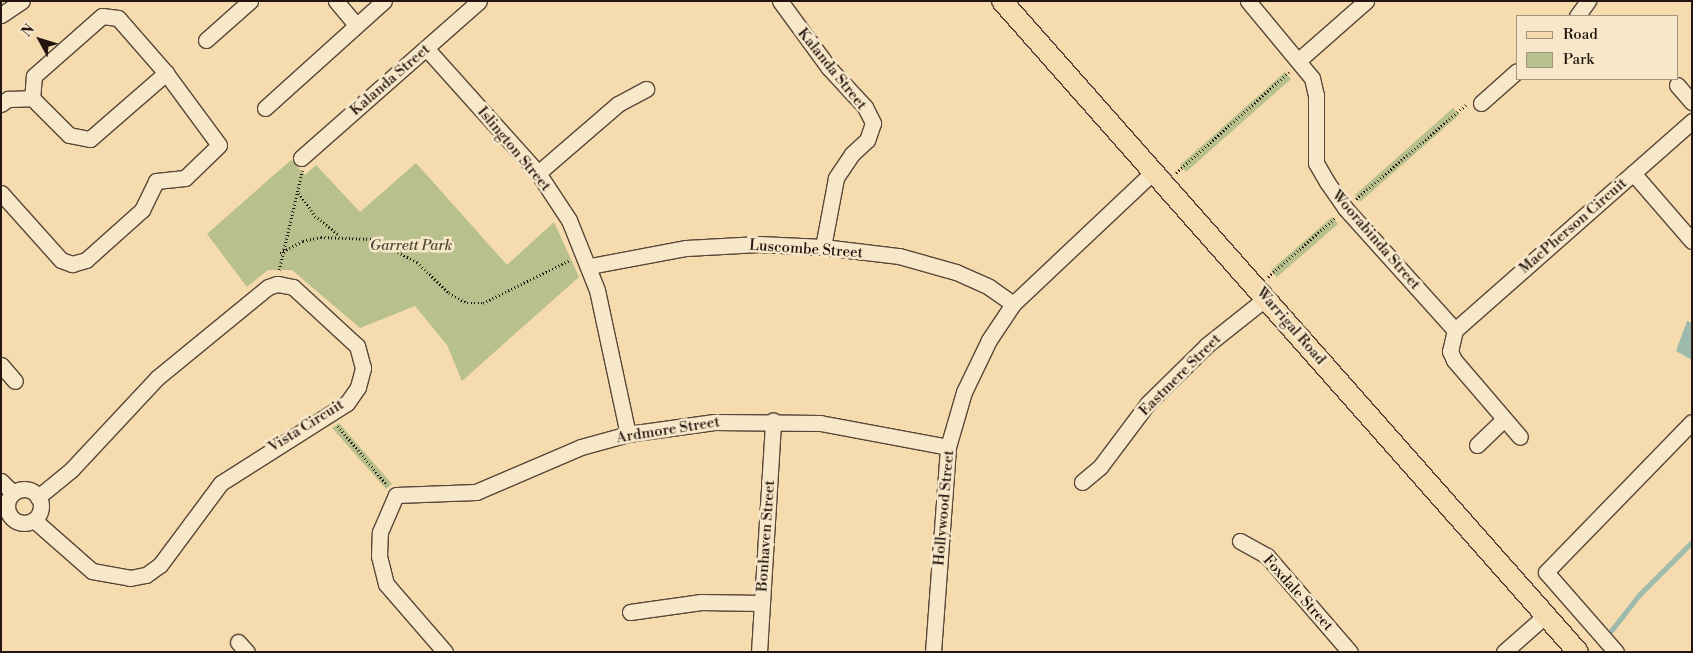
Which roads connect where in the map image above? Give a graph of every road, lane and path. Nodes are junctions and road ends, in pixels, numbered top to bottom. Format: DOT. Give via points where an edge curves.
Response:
graph roads {
  1 [pos="7,1"];
  2 [pos="22,1"];
  3 [pos="250,1"];
  4 [pos="336,1"];
  5 [pos="384,1"];
  6 [pos="479,1"];
  7 [pos="780,1"];
  8 [pos="1002,1"];
  9 [pos="1248,1"];
  10 [pos="1366,1"];
  11 [pos="1588,1"];
  12 [pos="1,8"];
  13 [pos="1,15"];
  14 [pos="1578,15"];
  15 [pos="356,25"];
  16 [pos="206,40"];
  17 [pos="426,48"];
  18 [pos="1300,60"];
  19 [pos="1516,72"];
  20 [pos="166,73"];
  21 [pos="1677,85"];
  22 [pos="646,89"];
  23 [pos="32,98"];
  24 [pos="1692,102"];
  25 [pos="1481,103"];
  26 [pos="1,104"];
  27 [pos="266,108"];
  28 [pos="1692,121"];
  29 [pos="301,158"];
  30 [pos="1633,173"];
  31 [pos="538,174"];
  32 [pos="1160,177"];
  33 [pos="1,193"];
  34 [pos="298,193"];
  35 [pos="1345,208"];
  36 [pos="339,235"];
  37 [pos="1692,241"];
  38 [pos="824,247"];
  39 [pos="280,254"];
  40 [pos="588,261"];
  41 [pos="277,284"];
  42 [pos="1261,292"];
  43 [pos="1013,304"];
  44 [pos="1455,330"];
  45 [pos="1,365"];
  46 [pos="16,381"];
  47 [pos="328,414"];
  48 [pos="773,420"];
  49 [pos="1504,420"];
  50 [pos="1692,422"];
  51 [pos="628,434"];
  52 [pos="1520,437"];
  53 [pos="1477,445"];
  54 [pos="948,447"];
  55 [pos="1,481"];
  56 [pos="1082,482"];
  57 [pos="13,493"];
  58 [pos="396,495"];
  59 [pos="38,497"];
  60 [pos="34,520"];
  61 [pos="1240,541"];
  62 [pos="762,603"];
  63 [pos="630,612"];
  64 [pos="1546,615"];
  65 [pos="445,652"];
  66 [pos="759,652"];
  67 [pos="932,652"];
  68 [pos="1350,652"];
  69 [pos="1504,652"];
  70 [pos="1578,652"];
  71 [pos="1616,652"];
  1 -- 12 [label="street"];
  2 -- 13 [label="street"];
  3 -- 16 [label="street"];
  4 -- 15 [label="street"];
  5 -- 15 [label="street"];
  6 -- 17 [label="street, Kalanda Street"];
  7 -- 38 [label="street, Kalanda Street" via="829,68 865,106 873,123 867,140 852,154 836,178"];
  8 -- 32 [label="main road, Warrigal Road"];
  9 -- 18 [label="street, Woorabinda Street"];
  10 -- 18 [label="street"];
  11 -- 14 [label="street"];
  15 -- 27 [label="street"];
  17 -- 29 [label="street, Kalanda Street"];
  17 -- 31 [label="street, Islington Street"];
  18 -- 32 [label="path"];
  18 -- 35 [label="street, Woorabinda Street" via="1312,78 1316,95 1316,163"];
  19 -- 25 [label="street"];
  20 -- 23 [label="street" via="90,139 69,135"];
  20 -- 23 [label="street" via="118,18 102,16 34,76"];
  20 -- 33 [label="street" via="219,145 185,178 156,182 142,210 86,260 72,264 61,260"];
  21 -- 24 [label="street"];
  22 -- 31 [label="street" via="618,104"];
  23 -- 26 [label="street" via="8,99"];
  25 -- 35 [label="path" via="1464,104"];
  28 -- 30 [label="street, MacPherson Circuit"];
  29 -- 34 [label="path"];
  30 -- 37 [label="street"];
  30 -- 44 [label="street, MacPherson Circuit"];
  31 -- 40 [label="street, Islington Street" via="569,220"];
  32 -- 42 [label="main road, Warrigal Road"];
  32 -- 43 [label="street, Hollywood Street"];
  34 -- 36 [label="path" via="315,216"];
  34 -- 39 [label="path"];
  35 -- 42 [label="path"];
  35 -- 44 [label="street, Woorabinda Street"];
  36 -- 39 [label="path" via="303,241"];
  36 -- 40 [label="path" via="373,239 396,248 467,303 483,304"];
  38 -- 40 [label="street, Luscombe Street" via="758,244 686,248"];
  38 -- 43 [label="street, Luscombe Street" via="899,256 956,272 989,287"];
  39 -- 41 [label="path"];
  40 -- 51 [label="street, Islington Street"];
  41 -- 47 [label="street, Vista Circuit" via="293,288 357,346 363,368 358,387 347,403"];
  41 -- 59 [label="street" via="268,287 157,378 71,470"];
  42 -- 56 [label="street, Eastmere Street" via="1148,403 1100,467"];
  42 -- 64 [label="main road, Warrigal Road"];
  43 -- 54 [label="street, Hollywood Street" via="988,340 964,392"];
  44 -- 49 [label="street" via="1450,351 1454,360"];
  45 -- 46 [label="street"];
  47 -- 58 [label="path"];
  47 -- 60 [label="street, Vista Circuit" via="221,484 160,565 146,576 130,578 92,571"];
  48 -- 51 [label="street, Ardmore Street" via="714,422"];
  48 -- 54 [label="street, Ardmore Street" via="820,423"];
  48 -- 62 [label="street, Bonhaven Street"];
  49 -- 52 [label="street"];
  49 -- 53 [label="street"];
  50 -- 71 [label="street" via="1546,572"];
  51 -- 58 [label="street, Ardmore Street" via="580,447 476,492"];
  54 -- 67 [label="street, Hollywood Street"];
  55 -- 57 [label="street"];
  57 -- 59 [label="street" via="29,490"];
  57 -- 60 [label="street" via="8,502 10,516 24,524"];
  58 -- 65 [label="street" via="380,532 379,556 386,584"];
  59 -- 60 [label="street" via="40,512"];
  61 -- 68 [label="street, Foxdale Street" via="1267,556"];
  62 -- 63 [label="street" via="701,602"];
  62 -- 66 [label="street, Bonhaven Street"];
  64 -- 69 [label="street"];
  64 -- 70 [label="main road, Warrigal Road"];
}
